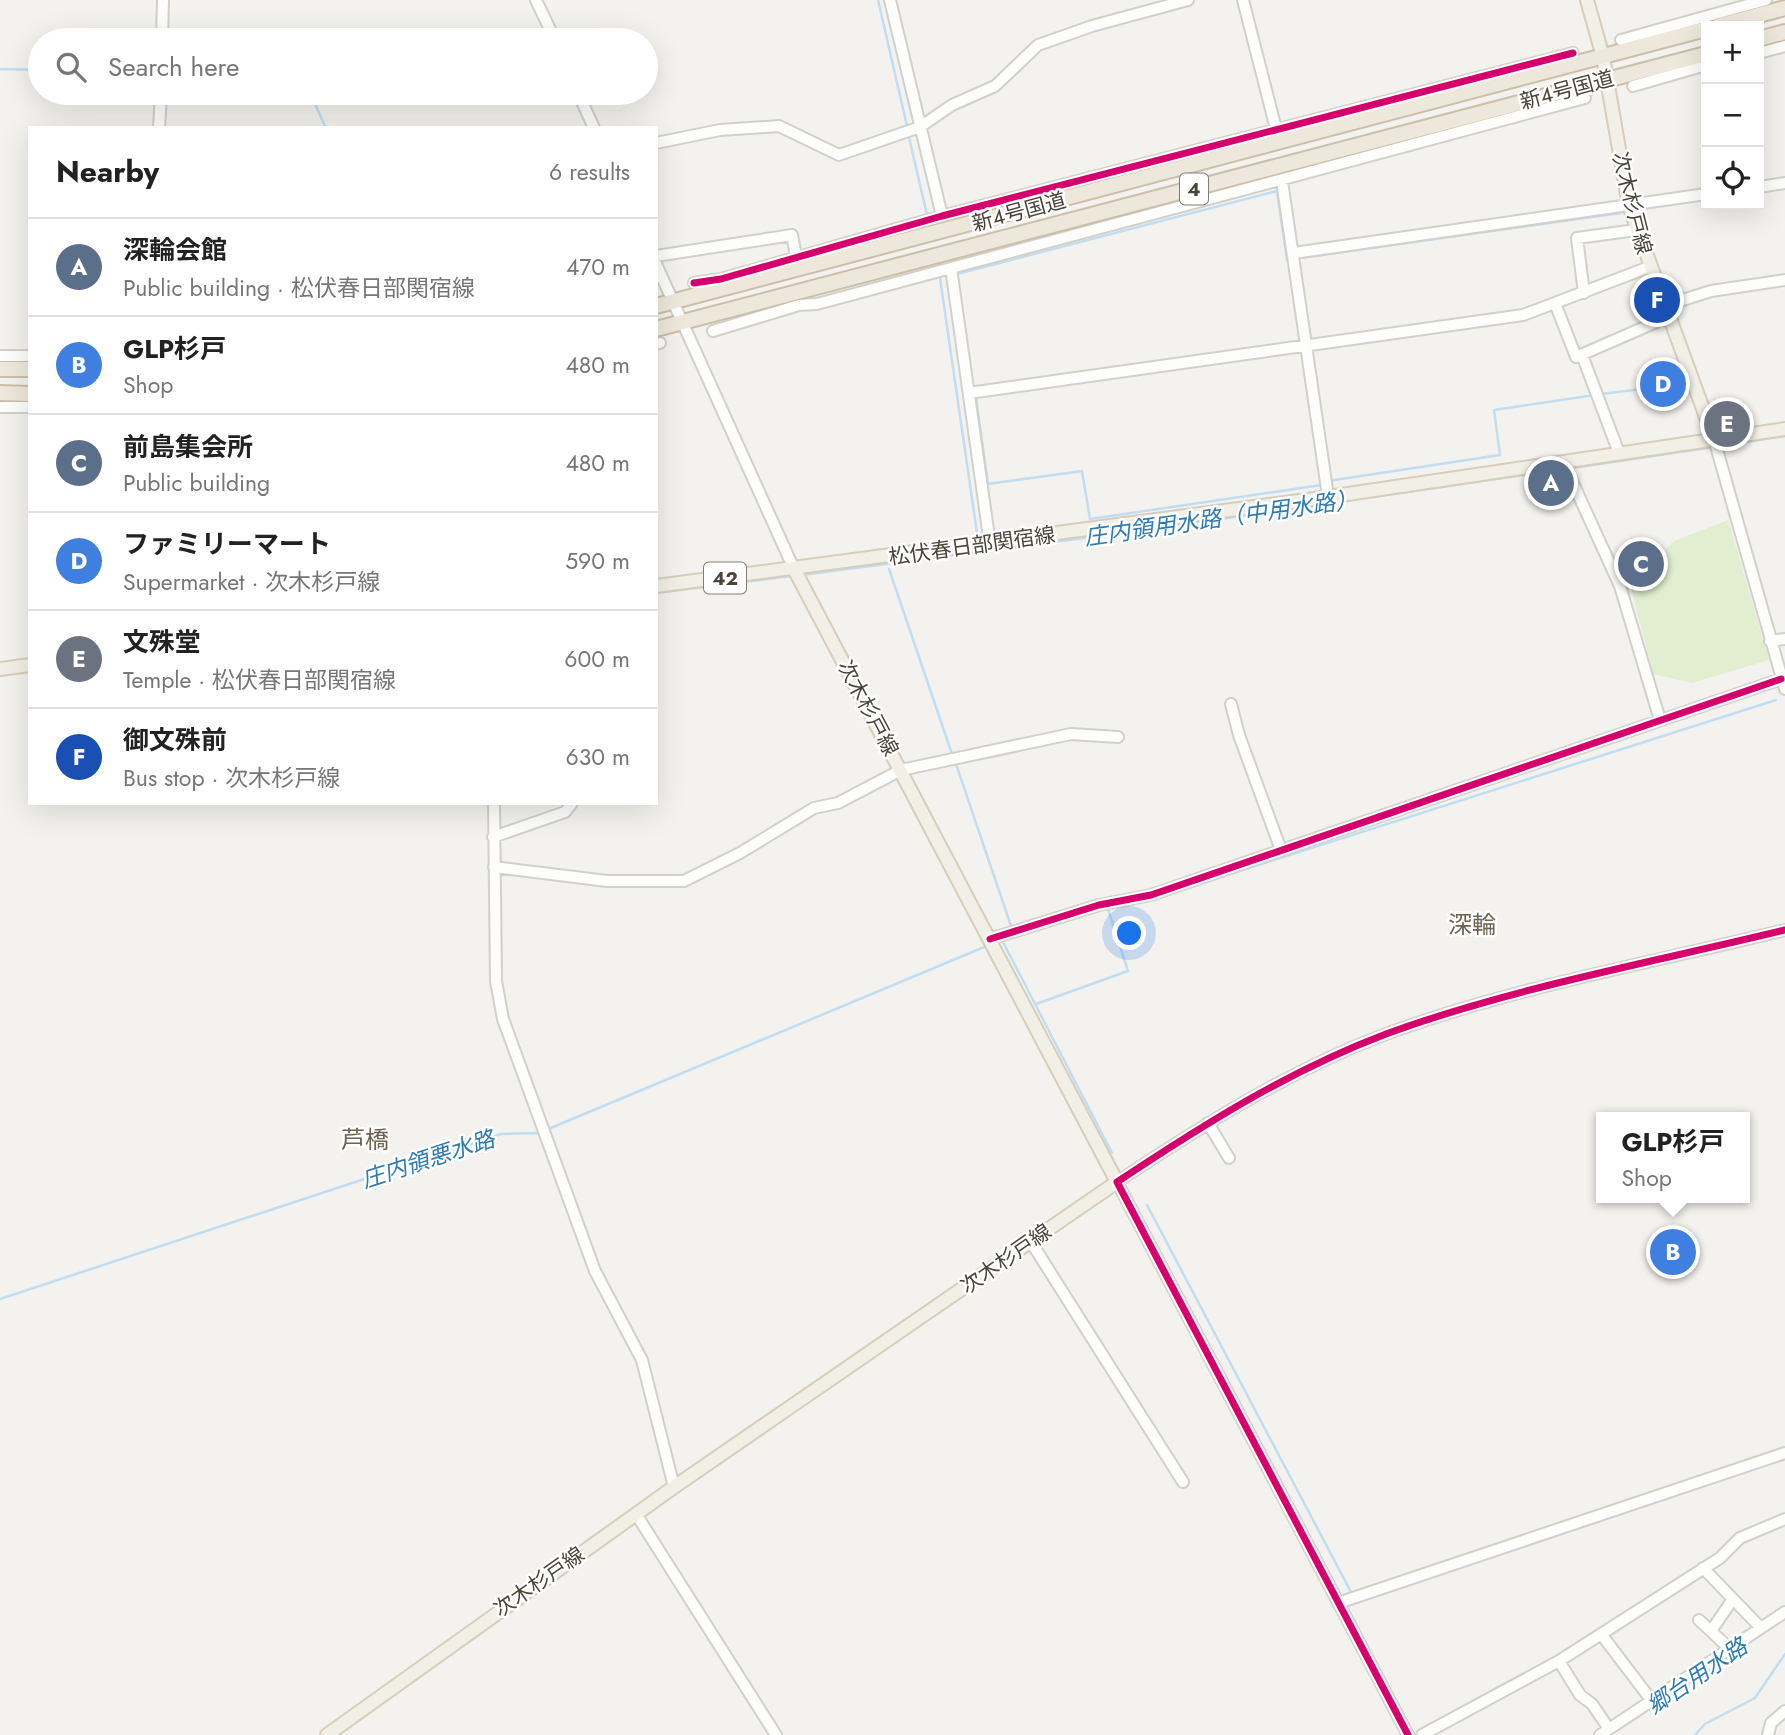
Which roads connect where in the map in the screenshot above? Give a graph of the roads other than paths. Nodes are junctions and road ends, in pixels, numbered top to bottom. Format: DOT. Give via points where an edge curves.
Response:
graph roads {
  1 [pos="163,0"];
  2 [pos="537,0"];
  3 [pos="890,0"];
  4 [pos="1188,0"];
  5 [pos="1243,0"];
  6 [pos="1587,0"];
  7 [pos="1766,0"];
  8 [pos="1785,8"];
  9 [pos="1737,21"];
  10 [pos="162,28"];
  11 [pos="550,28"];
  12 [pos="1701,30"];
  13 [pos="1785,32"];
  14 [pos="1764,38"];
  15 [pos="1621,40"];
  16 [pos="1785,46"];
  17 [pos="1764,52"];
  18 [pos="1573,53"];
  19 [pos="1701,55"];
  20 [pos="1603,57"];
  21 [pos="1701,66"];
  22 [pos="1506,77"];
  23 [pos="1607,80"];
  24 [pos="1633,86"];
  25 [pos="1586,98"];
  26 [pos="1540,103"];
  27 [pos="160,105"];
  28 [pos="583,105"];
  29 [pos="159,126"];
  30 [pos="593,126"];
  31 [pos="920,127"];
  32 [pos="1276,129"];
  33 [pos="1264,139"];
  34 [pos="658,143"];
  35 [pos="1282,181"];
  36 [pos="1785,183"];
  37 [pos="1764,186"];
  38 [pos="1701,195"];
  39 [pos="1629,205"];
  40 [pos="942,216"];
  41 [pos="1636,230"];
  42 [pos="1294,253"];
  43 [pos="658,256"];
  44 [pos="796,256"];
  45 [pos="1649,267"];
  46 [pos="658,268"];
  47 [pos="951,268"];
  48 [pos="736,280"];
  49 [pos="1785,280"];
  50 [pos="694,283"];
  51 [pos="1584,293"];
  52 [pos="674,302"];
  53 [pos="784,303"];
  54 [pos="1555,303"];
  55 [pos="658,306"];
  56 [pos="1666,312"];
  57 [pos="684,324"];
  58 [pos="713,331"];
  59 [pos="658,339"];
  60 [pos="1307,346"];
  61 [pos="1581,355"];
  62 [pos="0,356"];
  63 [pos="28,356"];
  64 [pos="0,369"];
  65 [pos="28,369"];
  66 [pos="0,393"];
  67 [pos="968,393"];
  68 [pos="28,394"];
  69 [pos="0,407"];
  70 [pos="28,407"];
  71 [pos="1785,429"];
  72 [pos="1714,439"];
  73 [pos="1619,453"];
  74 [pos="1566,461"];
  75 [pos="1328,496"];
  76 [pos="990,544"];
  77 [pos="794,569"];
  78 [pos="658,586"];
  79 [pos="1785,639"];
  80 [pos="1770,641"];
  81 [pos="28,665"];
  82 [pos="0,669"];
  83 [pos="1783,684"];
  84 [pos="1231,704"];
  85 [pos="1660,720"];
  86 [pos="1118,737"];
  87 [pos="901,770"];
  88 [pos="495,805"];
  89 [pos="570,805"];
  90 [pos="493,837"];
  91 [pos="1281,850"];
  92 [pos="494,867"];
  93 [pos="1785,930"];
  94 [pos="990,939"];
  95 [pos="1208,1123"];
  96 [pos="1229,1158"];
  97 [pos="1117,1182"];
  98 [pos="1031,1242"];
  99 [pos="1785,1453"];
  100 [pos="1182,1482"];
  101 [pos="674,1487"];
  102 [pos="636,1514"];
  103 [pos="1785,1519"];
  104 [pos="1703,1568"];
  105 [pos="1733,1600"];
  106 [pos="1338,1603"];
  107 [pos="1785,1612"];
  108 [pos="1699,1620"];
  109 [pos="1760,1628"];
  110 [pos="1710,1631"];
  111 [pos="1601,1634"];
  112 [pos="1730,1649"];
  113 [pos="1559,1661"];
  114 [pos="1652,1701"];
  115 [pos="1785,1711"];
  116 [pos="1605,1732"];
  117 [pos="327,1735"];
  118 [pos="776,1735"];
  119 [pos="1408,1735"];
  120 [pos="1422,1735"];
  121 [pos="1768,1735"];
  1 -- 10 [label="street"];
  2 -- 11 [label="street"];
  3 -- 31 [label="street"];
  4 -- 31 [label="street" via="1038,45 995,86 952,105"];
  5 -- 32 [label="street"];
  6 -- 20 [label="main road, 次木杉戸線"];
  7 -- 15 [label="street"];
  8 -- 9 [label="highway"];
  12 -- 20 [label="highway, 新4号国道 / 4"];
  13 -- 14 [label="highway"];
  16 -- 17 [label="street"];
  18 -- 22 [label="street"];
  19 -- 23 [label="highway, 新4号国道 / 4"];
  20 -- 22 [label="highway, 新4号国道 / 4"];
  20 -- 23 [label="main road, 次木杉戸線"];
  21 -- 24 [label="street"];
  22 -- 32 [label="street" via="1477,76"];
  22 -- 33 [label="highway, 新4号国道 / 4"];
  23 -- 26 [label="highway, 新4号国道 / 4"];
  23 -- 39 [label="main road, 次木杉戸線"];
  25 -- 26 [label="street"];
  26 -- 35 [label="street" via="1515,119"];
  26 -- 53 [label="highway, 新4号国道 / 4"];
  27 -- 29 [label="street"];
  28 -- 30 [label="street"];
  31 -- 34 [label="street" via="839,155 779,126 720,130"];
  31 -- 40 [label="street"];
  32 -- 33 [label="street"];
  33 -- 40 [label="street"];
  33 -- 48 [label="highway, 新4号国道 / 4"];
  35 -- 42 [label="street"];
  35 -- 47 [label="street"];
  36 -- 37 [label="street"];
  38 -- 39 [label="street"];
  39 -- 41 [label="main road, 次木杉戸線"];
  39 -- 42 [label="street"];
  40 -- 44 [label="street"];
  41 -- 45 [label="main road, 次木杉戸線"];
  41 -- 51 [label="street" via="1577,238"];
  42 -- 60 [label="street"];
  43 -- 44 [label="street" via="792,235"];
  44 -- 48 [label="street"];
  45 -- 51 [label="street"];
  45 -- 56 [label="main road, 次木杉戸線"];
  46 -- 52 [label="street"];
  47 -- 53 [label="street"];
  47 -- 67 [label="street"];
  48 -- 50 [label="street"];
  48 -- 52 [label="highway, 新4号国道 / 4"];
  49 -- 56 [label="street" via="1711,291"];
  51 -- 54 [label="street"];
  52 -- 55 [label="highway, 新4号国道 / 4"];
  52 -- 57 [label="street"];
  53 -- 57 [label="highway, 新4号国道 / 4"];
  53 -- 58 [label="street"];
  54 -- 60 [label="street" via="1523,315"];
  54 -- 61 [label="street" via="1576,357"];
  56 -- 61 [label="street"];
  56 -- 72 [label="main road, 次木杉戸線"];
  57 -- 59 [label="highway, 新4号国道 / 4"];
  57 -- 77 [label="street"];
  60 -- 67 [label="street"];
  60 -- 75 [label="street"];
  61 -- 73 [label="street"];
  62 -- 63 [label="street"];
  64 -- 65 [label="highway"];
  66 -- 68 [label="highway"];
  67 -- 76 [label="street"];
  69 -- 70 [label="street"];
  71 -- 72 [label="main road, 松伏春日部関宿線 / 42"];
  72 -- 73 [label="main road, 松伏春日部関宿線 / 42"];
  72 -- 80 [label="street"];
  73 -- 74 [label="main road, 松伏春日部関宿線 / 42"];
  74 -- 75 [label="main road, 松伏春日部関宿線 / 42"];
  74 -- 85 [label="street" via="1620,586"];
  75 -- 76 [label="main road, 松伏春日部関宿線 / 42"];
  76 -- 77 [label="main road, 松伏春日部関宿線 / 42"];
  77 -- 78 [label="main road, 松伏春日部関宿線 / 42"];
  77 -- 87 [label="main road, 次木杉戸線"];
  79 -- 80 [label="street"];
  80 -- 83 [label="street"];
  81 -- 82 [label="main road"];
  83 -- 85 [label="street"];
  84 -- 91 [label="street"];
  85 -- 91 [label="street"];
  86 -- 87 [label="street" via="1071,734"];
  87 -- 92 [label="street" via="838,803 814,808 684,881 607,881"];
  87 -- 94 [label="main road, 次木杉戸線"];
  88 -- 90 [label="street"];
  89 -- 90 [label="street" via="565,812"];
  90 -- 92 [label="street"];
  91 -- 94 [label="street" via="1151,894 1098,905"];
  92 -- 101 [label="street" via="496,981 503,1019 595,1271 642,1360"];
  93 -- 95 [label="street" via="1452,1011 1314,1065"];
  94 -- 97 [label="main road, 次木杉戸線"];
  95 -- 96 [label="street"];
  95 -- 97 [label="street"];
  97 -- 98 [label="main road, 次木杉戸線"];
  97 -- 106 [label="street"];
  98 -- 100 [label="street"];
  98 -- 101 [label="main road, 次木杉戸線"];
  99 -- 106 [label="street"];
  101 -- 102 [label="main road, 次木杉戸線"];
  102 -- 117 [label="main road, 次木杉戸線"];
  102 -- 118 [label="street"];
  103 -- 104 [label="street" via="1741,1538"];
  104 -- 105 [label="street"];
  104 -- 111 [label="street"];
  105 -- 109 [label="street"];
  105 -- 110 [label="street"];
  106 -- 119 [label="street"];
  107 -- 109 [label="street"];
  108 -- 110 [label="street"];
  109 -- 112 [label="street"];
  110 -- 112 [label="street"];
  111 -- 113 [label="street"];
  111 -- 114 [label="street"];
  112 -- 114 [label="street"];
  113 -- 116 [label="street" via="1580,1695 1592,1704"];
  113 -- 120 [label="street"];
  114 -- 116 [label="street"];
  115 -- 121 [label="street" via="1771,1723"];
}
